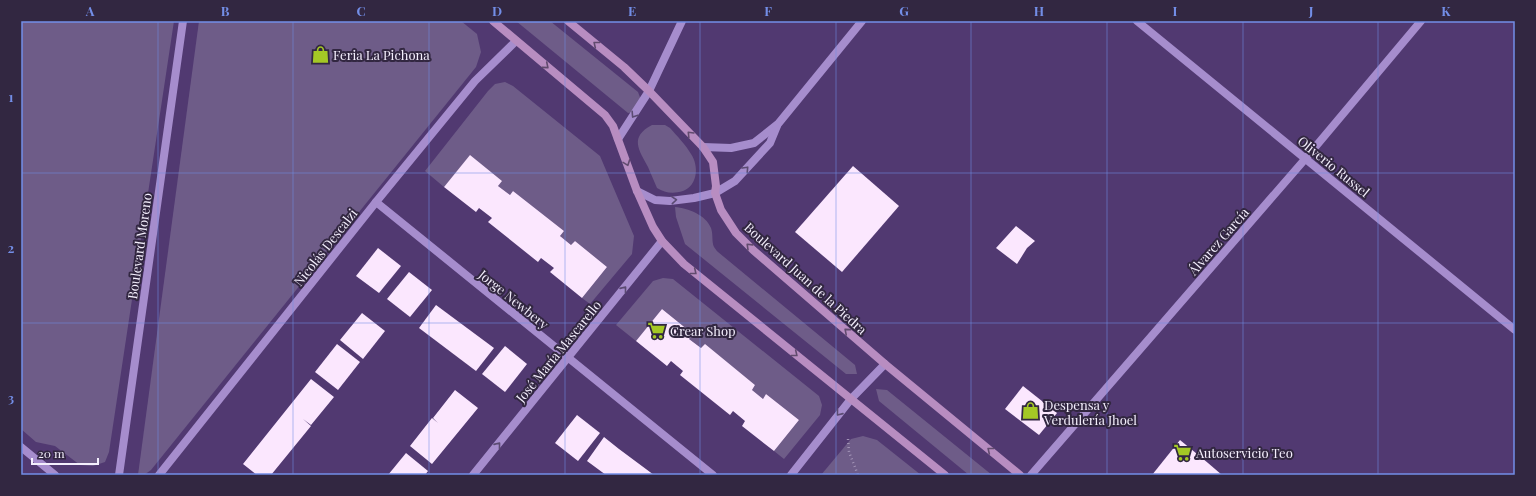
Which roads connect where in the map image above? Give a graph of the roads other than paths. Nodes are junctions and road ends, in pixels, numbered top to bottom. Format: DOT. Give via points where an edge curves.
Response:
graph roads {
  1 [pos="184,21"];
  2 [pos="493,21"];
  3 [pos="568,21"];
  4 [pos="682,21"];
  5 [pos="862,21"];
  6 [pos="1137,21"];
  7 [pos="1421,21"];
  8 [pos="516,41"];
  9 [pos="649,91"];
  10 [pos="778,124"];
  11 [pos="618,139"];
  12 [pos="703,147"];
  13 [pos="1306,158"];
  14 [pos="637,191"];
  15 [pos="715,193"];
  16 [pos="376,202"];
  17 [pos="662,241"];
  18 [pos="1515,330"];
  19 [pos="568,357"];
  20 [pos="885,364"];
  21 [pos="851,399"];
  22 [pos="21,447"];
  23 [pos="55,475"];
  24 [pos="119,475"];
  25 [pos="159,475"];
  26 [pos="473,475"];
  27 [pos="713,475"];
  28 [pos="791,475"];
  29 [pos="944,475"];
  30 [pos="1020,475"];
  31 [pos="1031,475"];
  1 -- 24 [label="street, Boulevard Moreno"];
  2 -- 8 [label="main road"];
  9 -- 3 [label="main road, Boulevard Juan de la Piedra, one-way"];
  4 -- 9 [label="street"];
  5 -- 10 [label="street"];
  6 -- 13 [label="street, Oliverio Russel"];
  7 -- 13 [label="street, Álvarez García"];
  8 -- 11 [label="main road, one-way" via="605,115"];
  8 -- 16 [label="street, Nicolás Descalzi" via="475,81"];
  9 -- 11 [label="street, one-way"];
  12 -- 9 [label="main road, Boulevard Juan de la Piedra, one-way"];
  10 -- 12 [label="street" via="754,143 731,148"];
  15 -- 10 [label="street, one-way" via="735,181 765,149"];
  11 -- 14 [label="main road, one-way"];
  12 -- 15 [label="main road, Boulevard Juan de la Piedra" via="712,162"];
  13 -- 18 [label="street, Oliverio Russel"];
  13 -- 31 [label="street, Álvarez García"];
  14 -- 15 [label="street, one-way" via="655,200 670,201"];
  14 -- 17 [label="main road"];
  20 -- 15 [label="main road, Boulevard Juan de la Piedra, one-way" via="736,233"];
  16 -- 19 [label="street, Jorge Newbery"];
  16 -- 25 [label="street, Nicolás Descalzi"];
  19 -- 17 [label="street, José María Mascarello, one-way"];
  17 -- 21 [label="main road, one-way" via="684,264"];
  26 -- 19 [label="street, José María Mascarello, one-way"];
  19 -- 27 [label="street, Jorge Newbery"];
  20 -- 21 [label="street"];
  30 -- 20 [label="main road, Boulevard Juan de la Piedra, one-way"];
  21 -- 28 [label="street, one-way"];
  21 -- 29 [label="main road"];
  22 -- 23 [label="street"];
}
